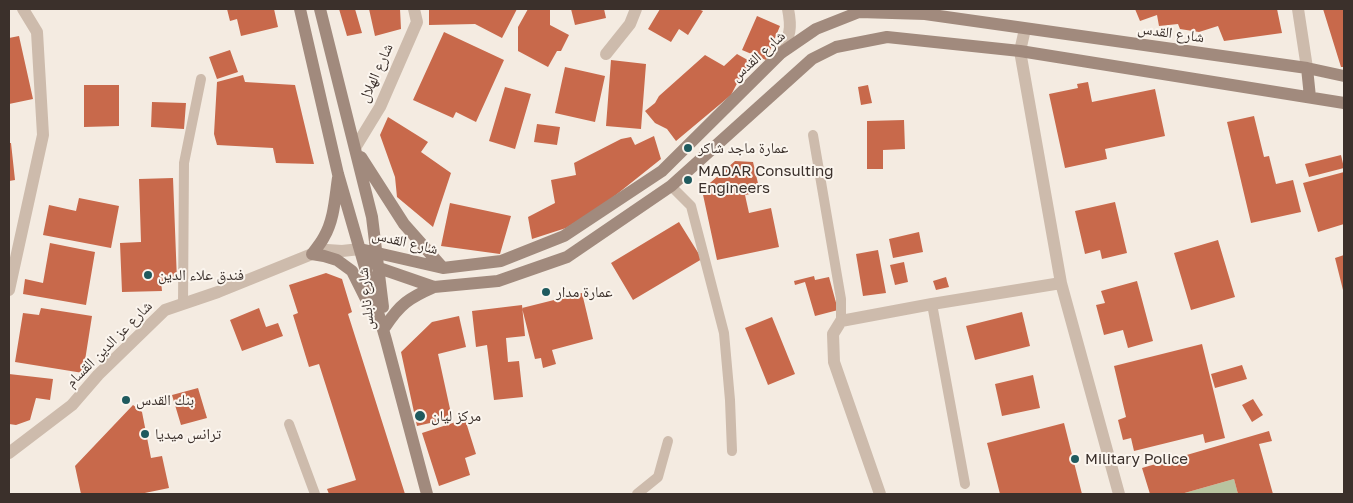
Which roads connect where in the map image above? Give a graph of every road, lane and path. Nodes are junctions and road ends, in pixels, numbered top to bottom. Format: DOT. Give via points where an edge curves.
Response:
graph roads {
  1 [pos="23,9"];
  2 [pos="300,9"];
  3 [pos="320,9"];
  4 [pos="414,9"];
  5 [pos="636,9"];
  6 [pos="788,9"];
  7 [pos="1298,9"];
  8 [pos="854,10"];
  9 [pos="1025,28"];
  10 [pos="1020,51"];
  11 [pos="781,53"];
  12 [pos="606,54"];
  13 [pos="1307,68"];
  14 [pos="1344,76"];
  15 [pos="201,79"];
  16 [pos="1310,97"];
  17 [pos="1344,104"];
  18 [pos="813,135"];
  19 [pos="355,148"];
  20 [pos="338,174"];
  21 [pos="671,186"];
  22 [pos="360,249"];
  23 [pos="377,253"];
  24 [pos="312,254"];
  25 [pos="379,268"];
  26 [pos="443,268"];
  27 [pos="1061,283"];
  28 [pos="434,287"];
  29 [pos="9,290"];
  30 [pos="183,304"];
  31 [pos="932,304"];
  32 [pos="840,322"];
  33 [pos="386,334"];
  34 [pos="289,424"];
  35 [pos="668,441"];
  36 [pos="732,451"];
  37 [pos="9,453"];
  38 [pos="965,484"];
  39 [pos="315,494"];
  40 [pos="427,494"];
  41 [pos="637,494"];
  42 [pos="880,494"];
  43 [pos="1119,494"];
  1 -- 29 [label="street" via="37,32 43,135"];
  2 -- 20 [label="main road, شارع نابلس"];
  3 -- 19 [label="main road, شارع نابلس"];
  4 -- 19 [label="street, شارع الهلال" via="417,22 380,107"];
  5 -- 12 [label="street" via="630,24"];
  6 -- 11 [label="street" via="790,36"];
  7 -- 13 [label="street"];
  8 -- 9 [label="main road, شارع القدس" via="925,14"];
  8 -- 11 [label="main road, شارع القدس" via="816,29"];
  9 -- 10 [label="street"];
  9 -- 13 [label="main road, شارع القدس"];
  10 -- 16 [label="main road, شارع القدس"];
  10 -- 21 [label="main road, شارع القدس" via="887,37 836,47 812,59"];
  10 -- 27 [label="street"];
  11 -- 26 [label="main road, شارع القدس" via="662,171 564,236 501,261"];
  13 -- 14 [label="main road, شارع القدس"];
  13 -- 16 [label="main road"];
  15 -- 30 [label="lane" via="184,163"];
  16 -- 17 [label="main road, شارع القدس"];
  18 -- 32 [label="lane" via="841,299"];
  19 -- 23 [label="main road, شارع نابلس"];
  19 -- 26 [label="main road" via="404,224"];
  20 -- 22 [label="main road, شارع نابلس"];
  20 -- 24 [label="main road" via="329,228"];
  21 -- 28 [label="main road, شارع القدس" via="567,257 498,280"];
  21 -- 36 [label="lane" via="691,206 724,332"];
  22 -- 23 [label="main road, شارع القدس"];
  22 -- 24 [label="street, شارع عز الدين القسام"];
  22 -- 25 [label="main road"];
  22 -- 33 [label="main road, شارع نابلس"];
  23 -- 25 [label="main road, شارع نابلس"];
  23 -- 26 [label="main road, شارع القدس"];
  24 -- 30 [label="street, شارع عز الدين القسام"];
  24 -- 33 [label="main road" via="337,260 352,271"];
  25 -- 28 [label="main road, شارع القدس"];
  25 -- 33 [label="main road, شارع نابلس"];
  27 -- 31 [label="street"];
  27 -- 43 [label="street"];
  28 -- 33 [label="main road" via="402,304 393,314"];
  30 -- 37 [label="street, شارع عز الدين القسام" via="165,310 72,405"];
  31 -- 32 [label="street"];
  31 -- 38 [label="lane"];
  32 -- 42 [label="street" via="833,334 834,362"];
  33 -- 40 [label="main road"];
  34 -- 39 [label="lane"];
  35 -- 41 [label="lane" via="658,477"];
}
